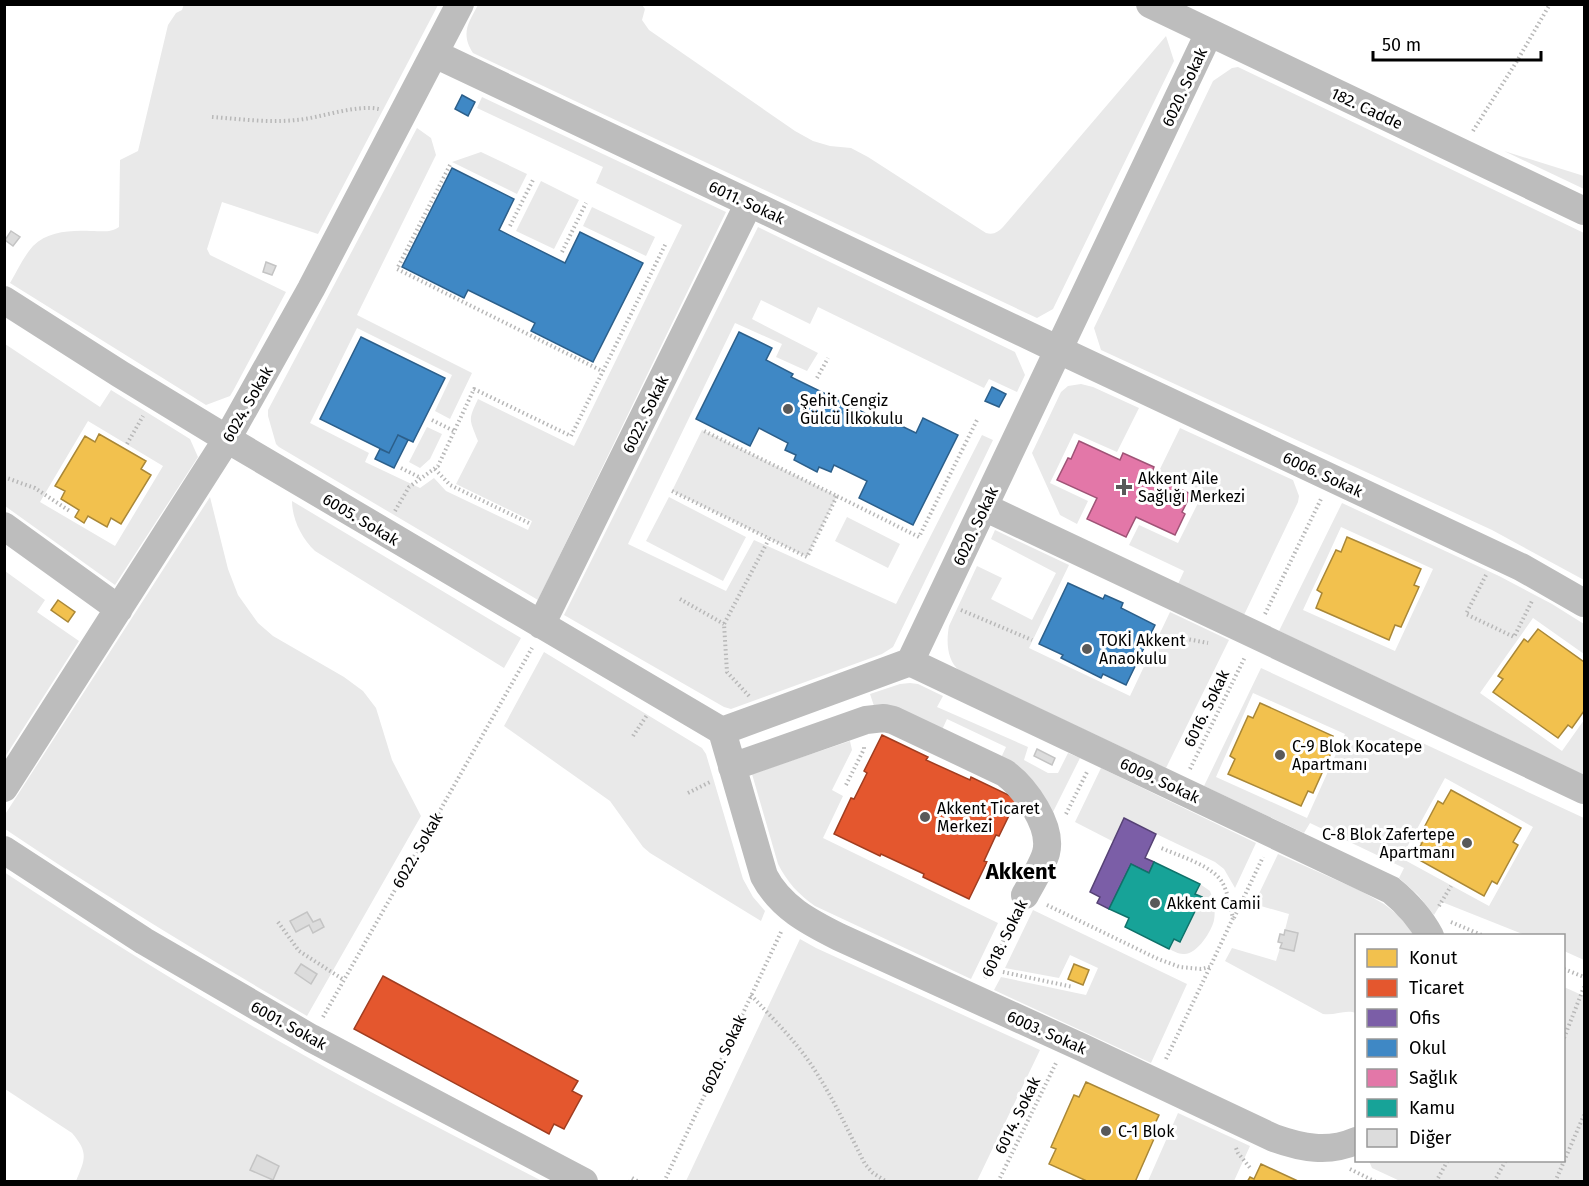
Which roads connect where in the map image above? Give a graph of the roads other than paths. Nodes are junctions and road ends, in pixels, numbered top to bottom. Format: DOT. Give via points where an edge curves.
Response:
graph roads {
  1 [pos="460,4"];
  2 [pos="1150,4"];
  3 [pos="1209,33"];
  4 [pos="435,54"];
  5 [pos="749,203"];
  6 [pos="1584,211"];
  7 [pos="4,300"];
  8 [pos="1059,350"];
  9 [pos="227,440"];
  10 [pos="984,507"];
  11 [pos="4,526"];
  12 [pos="1584,603"];
  13 [pos="119,609"];
  14 [pos="537,636"];
  15 [pos="910,662"];
  16 [pos="722,731"];
  17 [pos="723,774"];
  18 [pos="4,788"];
  19 [pos="1584,790"];
  20 [pos="4,850"];
  21 [pos="1025,895"];
  22 [pos="1437,927"];
  23 [pos="1355,1141"];
  24 [pos="584,1182"];
  1 -- 4 [label="street, 6024. Sokak"];
  2 -- 3 [label="street, 182. Cadde"];
  3 -- 6 [label="street, 182. Cadde"];
  3 -- 8 [label="street, 6020. Sokak"];
  4 -- 5 [label="street, 6011. Sokak"];
  4 -- 9 [label="street, 6024. Sokak"];
  5 -- 8 [label="street, 6011. Sokak"];
  5 -- 14 [label="street, 6022. Sokak"];
  7 -- 9 [label="street, 6005. Sokak"];
  8 -- 10 [label="street, 6020. Sokak"];
  8 -- 12 [label="street, 6006. Sokak" via="1521,567"];
  9 -- 13 [label="street, 6024. Sokak"];
  9 -- 14 [label="street, 6005. Sokak"];
  10 -- 15 [label="street, 6020. Sokak"];
  10 -- 19 [label="street"];
  11 -- 13 [label="street"];
  13 -- 18 [label="street, 6024. Sokak"];
  14 -- 16 [label="street, 6005. Sokak"];
  15 -- 16 [label="street"];
  15 -- 22 [label="street, 6009. Sokak" via="1391,890"];
  16 -- 17 [label="street"];
  17 -- 21 [label="street, 6018. Sokak" via="866,720 884,717 1005,773 1028,795 1044,830 1046,852"];
  17 -- 23 [label="street, 6003. Sokak" via="764,876 787,918 820,928 1274,1138 1307,1148 1327,1149"];
  20 -- 24 [label="street, 6001. Sokak" via="144,940 301,1032"];
}
